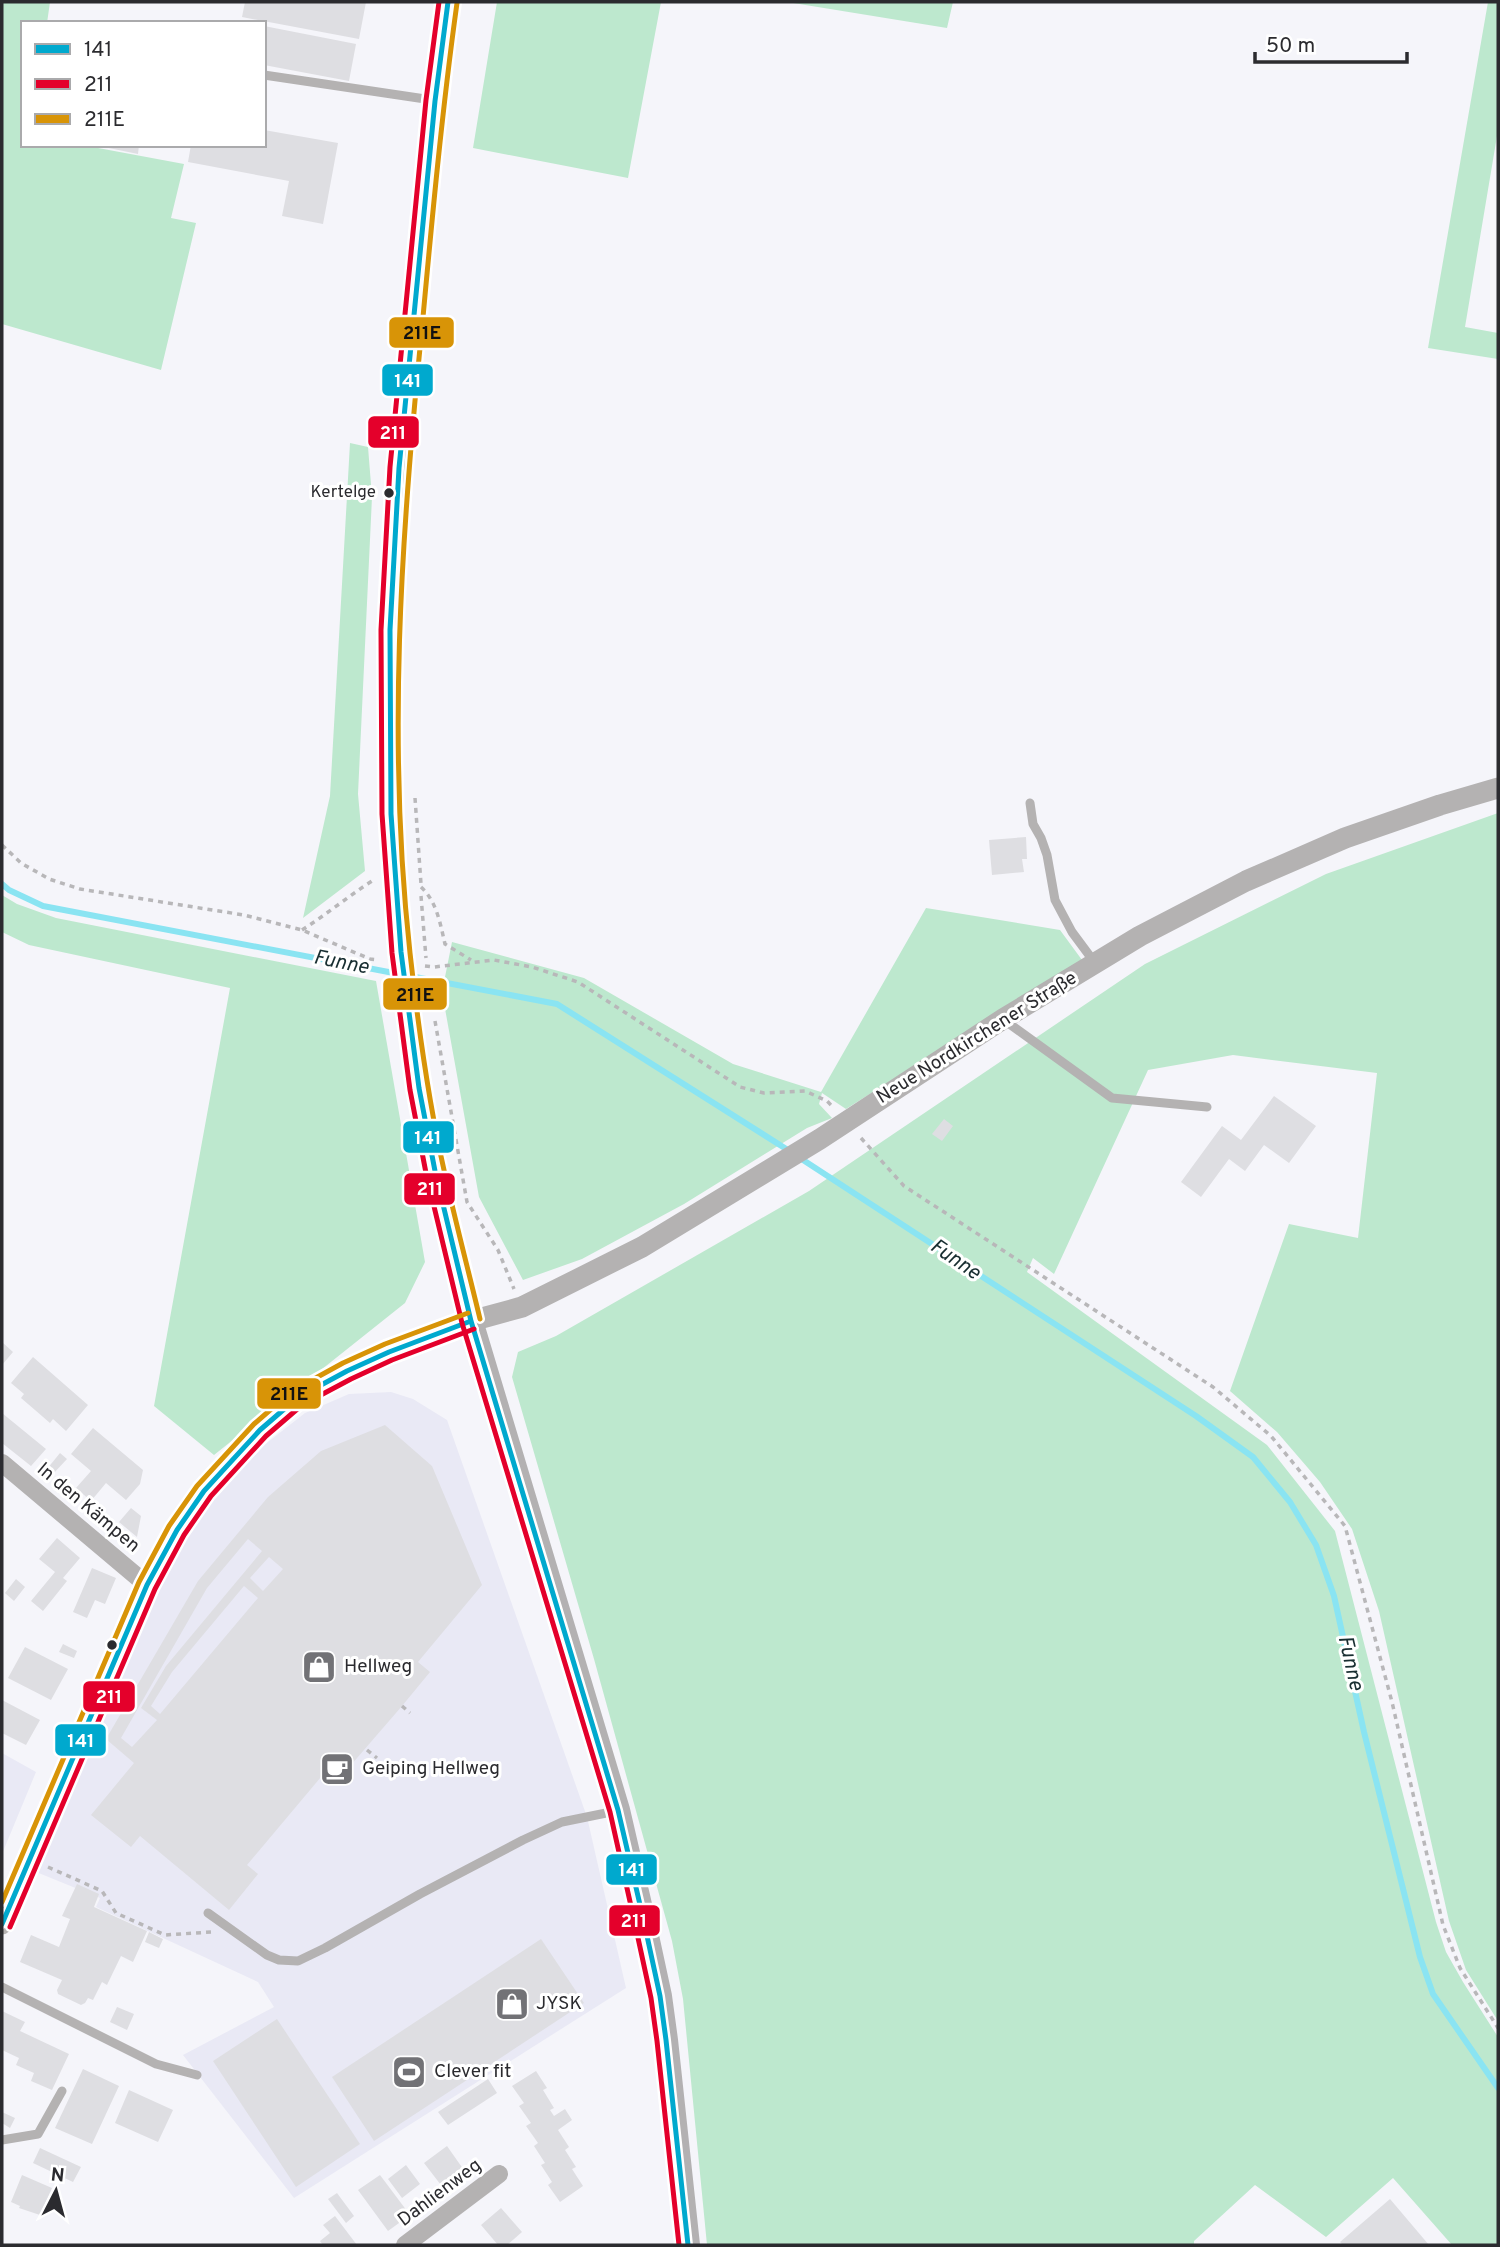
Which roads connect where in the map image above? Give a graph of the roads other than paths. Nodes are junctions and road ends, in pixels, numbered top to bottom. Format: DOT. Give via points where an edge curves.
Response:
graph roads {
  1 [pos="448,2"];
  2 [pos="266,75"];
  3 [pos="435,101"];
  4 [pos="1498,788"];
  5 [pos="1030,803"];
  6 [pos="1095,963"];
  7 [pos="1003,1019"];
  8 [pos="1207,1107"];
  9 [pos="471,1321"];
  10 [pos="2,1463"];
  11 [pos="147,1585"];
  12 [pos="618,1810"];
  13 [pos="208,1913"];
  14 [pos="2,1923"];
  15 [pos="2,1987"];
  16 [pos="197,2075"];
  17 [pos="62,2091"];
  18 [pos="2,2140"];
  19 [pos="499,2174"];
  20 [pos="405,2245"];
  21 [pos="688,2245"];
  1 -- 3 [label="main road"];
  2 -- 3 [label="lane"];
  3 -- 9 [label="main road" via="391,604 391,814 402,959 419,1088"];
  4 -- 6 [label="street, Neue Nordkirchener Straße" via="1345,838 1258,876"];
  5 -- 6 [label="lane" via="1055,900"];
  6 -- 7 [label="street, Neue Nordkirchener Straße"];
  7 -- 8 [label="lane" via="1112,1098"];
  7 -- 9 [label="street, Neue Nordkirchener Straße" via="775,1168 642,1247 522,1307"];
  9 -- 11 [label="street, Neue Nordkirchener Straße" via="389,1352 297,1398 260,1430 204,1491"];
  9 -- 12 [label="main road"];
  10 -- 11 [label="street, In den Kämpen"];
  11 -- 14 [label="street, Neue Nordkirchener Straße"];
  12 -- 13 [label="lane" via="562,1822 523,1840 298,1961 267,1955"];
  12 -- 21 [label="main road" via="660,1996"];
  15 -- 16 [label="lane" via="156,2064"];
  17 -- 18 [label="lane" via="38,2134"];
  19 -- 20 [label="street, Dahlienweg"];
}
